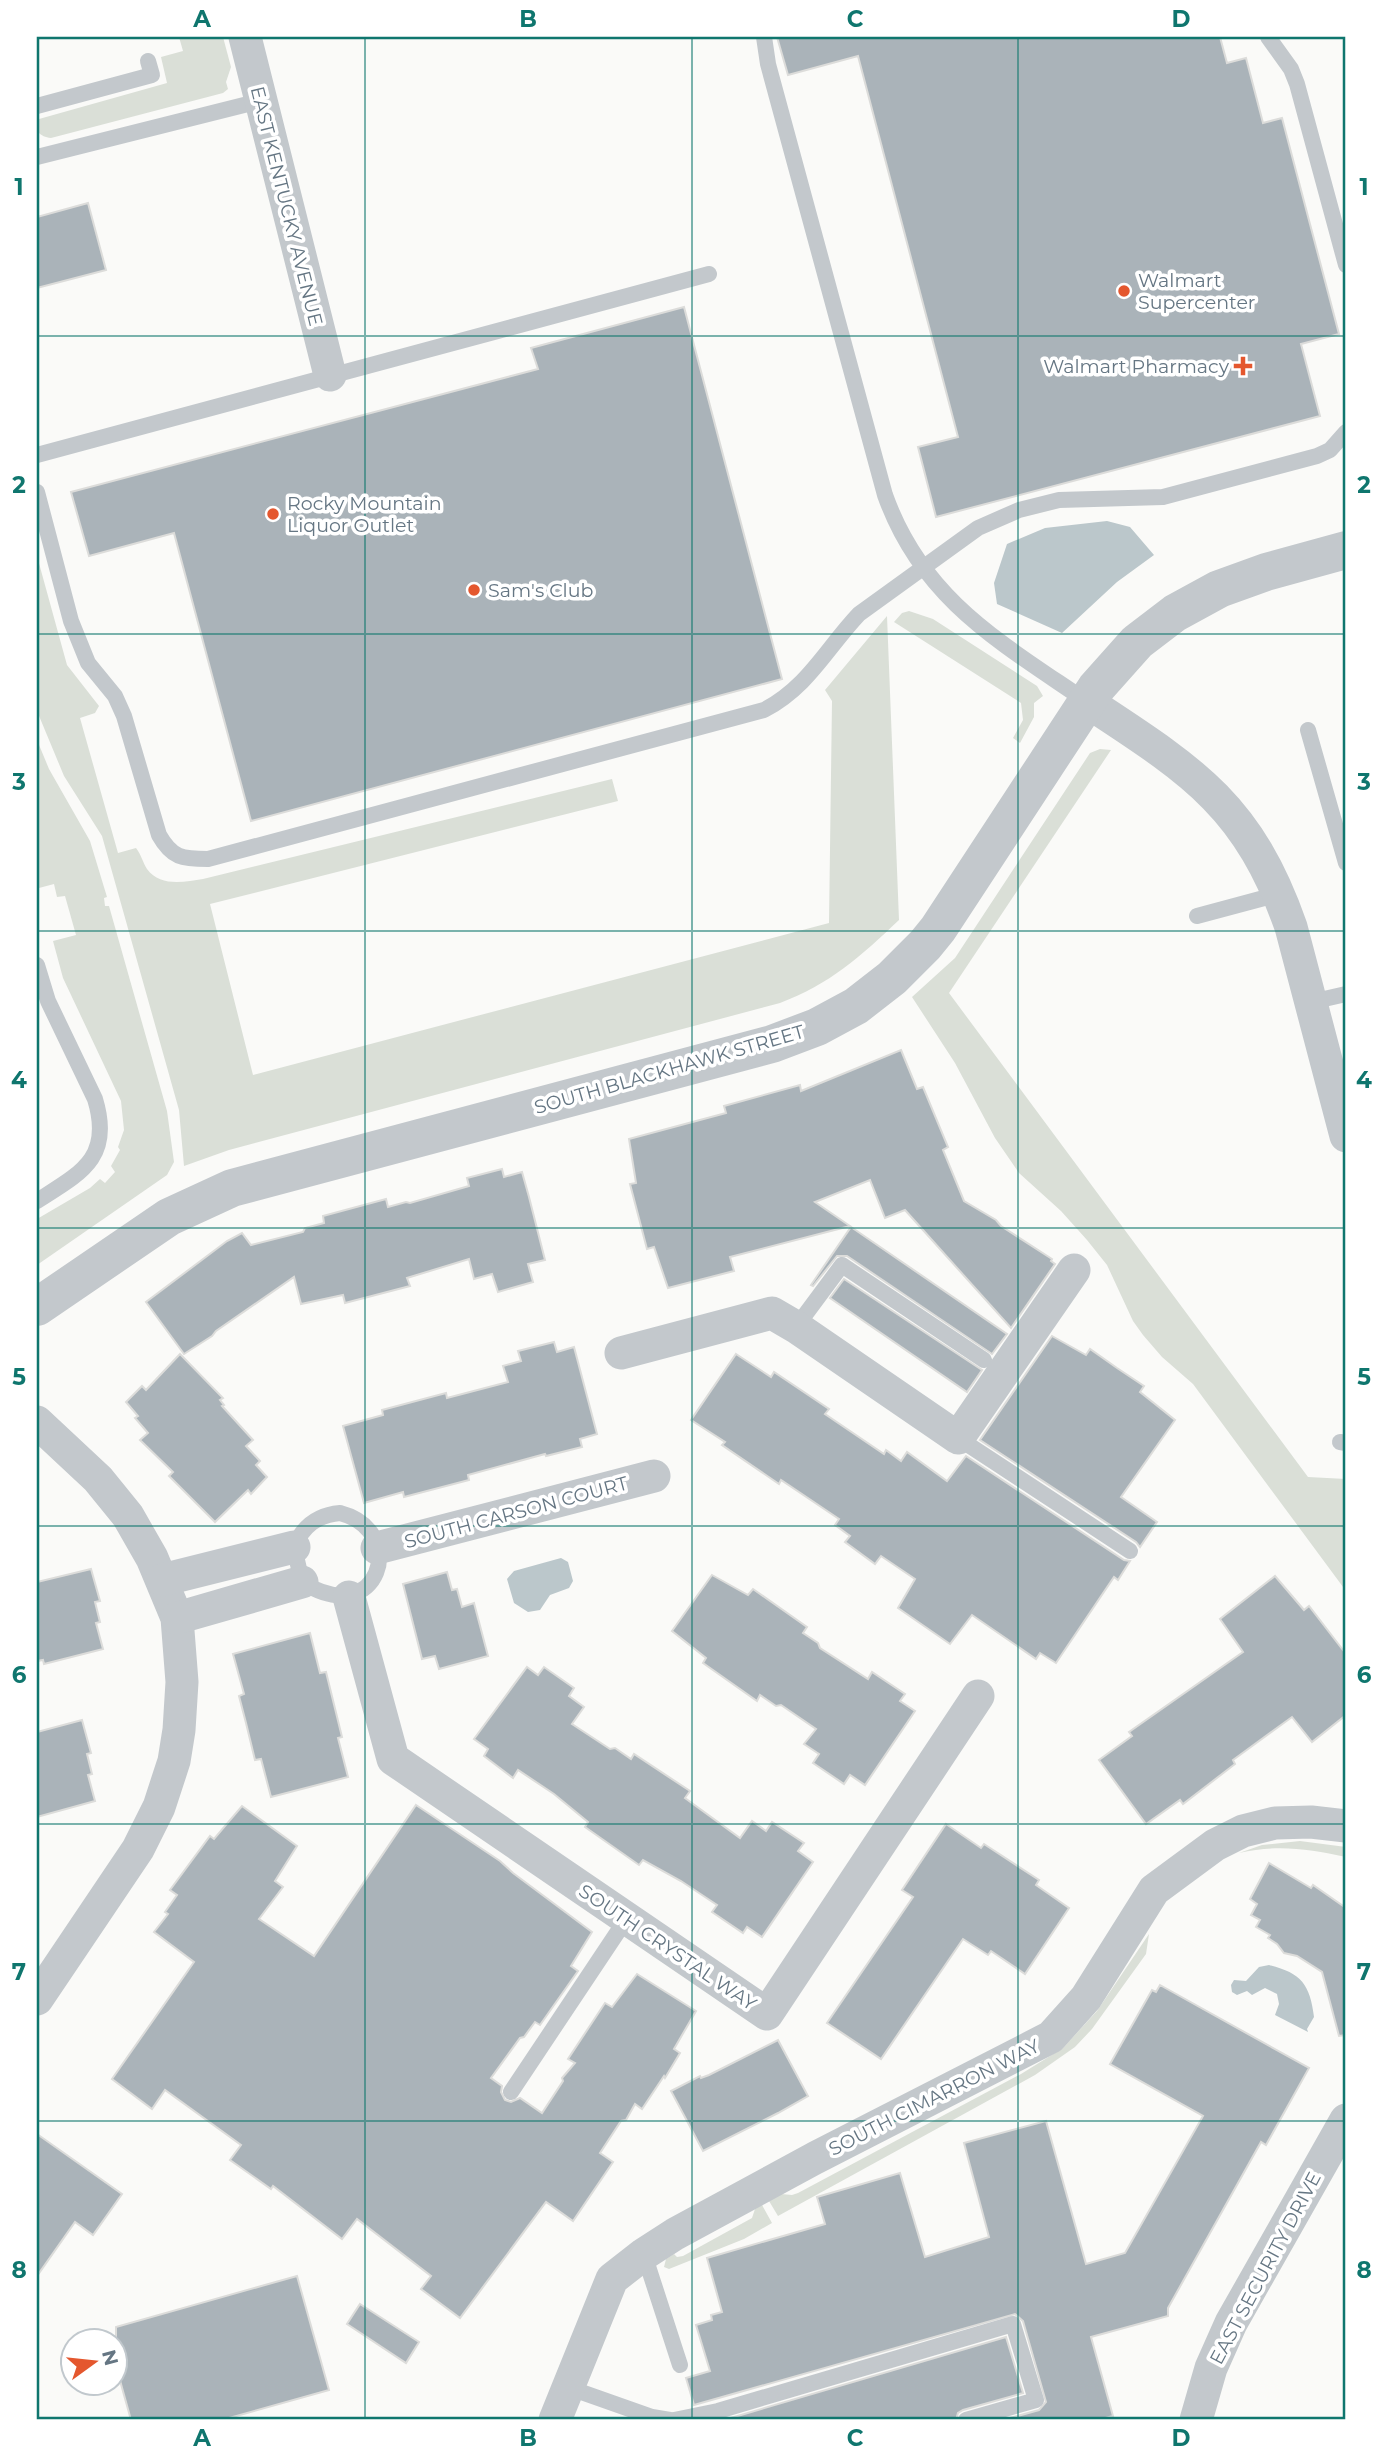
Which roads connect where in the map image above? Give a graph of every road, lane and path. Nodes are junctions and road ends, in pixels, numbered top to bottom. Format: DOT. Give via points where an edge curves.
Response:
graph roads {
  1 [pos="245,37"];
  2 [pos="764,37"];
  3 [pos="1268,37"];
  4 [pos="148,61"];
  5 [pos="260,101"];
  6 [pos="37,106"];
  7 [pos="37,157"];
  8 [pos="1346,265"];
  9 [pos="709,274"];
  10 [pos="330,375"];
  11 [pos="1346,432"];
  12 [pos="37,455"];
  13 [pos="37,492"];
  14 [pos="1346,550"];
  15 [pos="922,567"];
  16 [pos="1086,701"];
  17 [pos="1308,730"];
  18 [pos="1346,863"];
  19 [pos="1279,894"];
  20 [pos="1197,916"];
  21 [pos="37,965"];
  22 [pos="1346,994"];
  23 [pos="1311,1002"];
  24 [pos="1346,1136"];
  25 [pos="37,1201"];
  26 [pos="1074,1270"];
  27 [pos="37,1307"];
  28 [pos="796,1327"];
  29 [pos="621,1353"];
  30 [pos="984,1360"];
  31 [pos="37,1422"];
  32 [pos="958,1438"];
  33 [pos="654,1476"];
  34 [pos="294,1547"];
  35 [pos="377,1548"];
  36 [pos="1130,1551"];
  37 [pos="162,1580"];
  38 [pos="302,1582"];
  39 [pos="349,1597"];
  40 [pos="177,1618"];
  41 [pos="978,1696"];
  42 [pos="1346,1826"];
  43 [pos="627,1918"];
  44 [pos="37,1999"];
  45 [pos="511,2092"];
  46 [pos="1346,2120"];
  47 [pos="643,2255"];
  48 [pos="680,2365"];
  49 [pos="567,2388"];
  50 [pos="719,2416"];
  51 [pos="555,2420"];
  52 [pos="672,2420"];
  53 [pos="966,2420"];
  54 [pos="1196,2420"];
  1 -- 5 [label="street, EAST KENTUCKY AVENUE"];
  2 -- 15 [label="lane" via="885,495 898,528"];
  3 -- 8 [label="lane" via="1297,84"];
  4 -- 6 [label="lane" via="152,75"];
  5 -- 7 [label="lane"];
  5 -- 10 [label="street, EAST KENTUCKY AVENUE"];
  9 -- 10 [label="lane"];
  10 -- 12 [label="lane"];
  11 -- 15 [label="lane" via="1330,450 1317,456 1186,492 1135,499 1068,499 1019,510 978,528"];
  13 -- 15 [label="lane" via="71,621 88,663 115,696 124,716 159,835 167,848 192,859 208,859 747,717 779,703 799,687 859,614"];
  14 -- 16 [label="street, SOUTH BLACKHAWK STREET" via="1238,581 1193,602 1137,642"];
  15 -- 16 [label="lane" via="984,631"];
  16 -- 19 [label="street" via="1163,751 1224,804 1251,839"];
  16 -- 27 [label="street, SOUTH BLACKHAWK STREET" via="938,929 891,978 837,1017 772,1044 232,1188 169,1217"];
  17 -- 18 [label="lane"];
  19 -- 20 [label="lane"];
  19 -- 23 [label="street"];
  21 -- 25 [label="lane" via="48,1001 95,1099 101,1131 88,1166"];
  22 -- 23 [label="lane"];
  23 -- 24 [label="street"];
  26 -- 32 [label="street"];
  28 -- 29 [label="street" via="772,1313"];
  28 -- 30 [label="lane" via="842,1265"];
  28 -- 32 [label="street"];
  31 -- 37 [label="street" via="121,1507"];
  32 -- 36 [label="lane"];
  33 -- 35 [label="street, SOUTH CARSON COURT"];
  34 -- 35 [label="lane" via="305,1529 323,1514 340,1513 366,1525"];
  34 -- 37 [label="street"];
  34 -- 38 [label="lane"];
  35 -- 39 [label="lane" via="378,1571 368,1587"];
  37 -- 40 [label="street"];
  38 -- 39 [label="lane" via="319,1593"];
  38 -- 40 [label="street"];
  39 -- 43 [label="street, SOUTH CRYSTAL WAY" via="393,1759"];
  40 -- 44 [label="street" via="182,1682 179,1730 159,1807 138,1849"];
  41 -- 43 [label="street, SOUTH CRYSTAL WAY" via="767,2014"];
  42 -- 47 [label="street, SOUTH CIMARRON WAY" via="1275,1823 1243,1831 1215,1845 1154,1890 1086,1998 1051,2037 815,2158"];
  43 -- 45 [label="lane"];
  46 -- 54 [label="street, EAST SECURITY DRIVE" via="1231,2323 1210,2368"];
  47 -- 48 [label="lane"];
  47 -- 49 [label="street, SOUTH CIMARRON WAY" via="612,2279"];
  49 -- 51 [label="street, SOUTH CIMARRON WAY"];
  49 -- 52 [label="lane"];
  50 -- 52 [label="lane"];
  50 -- 53 [label="lane" via="1013,2323 1036,2400"];
}
